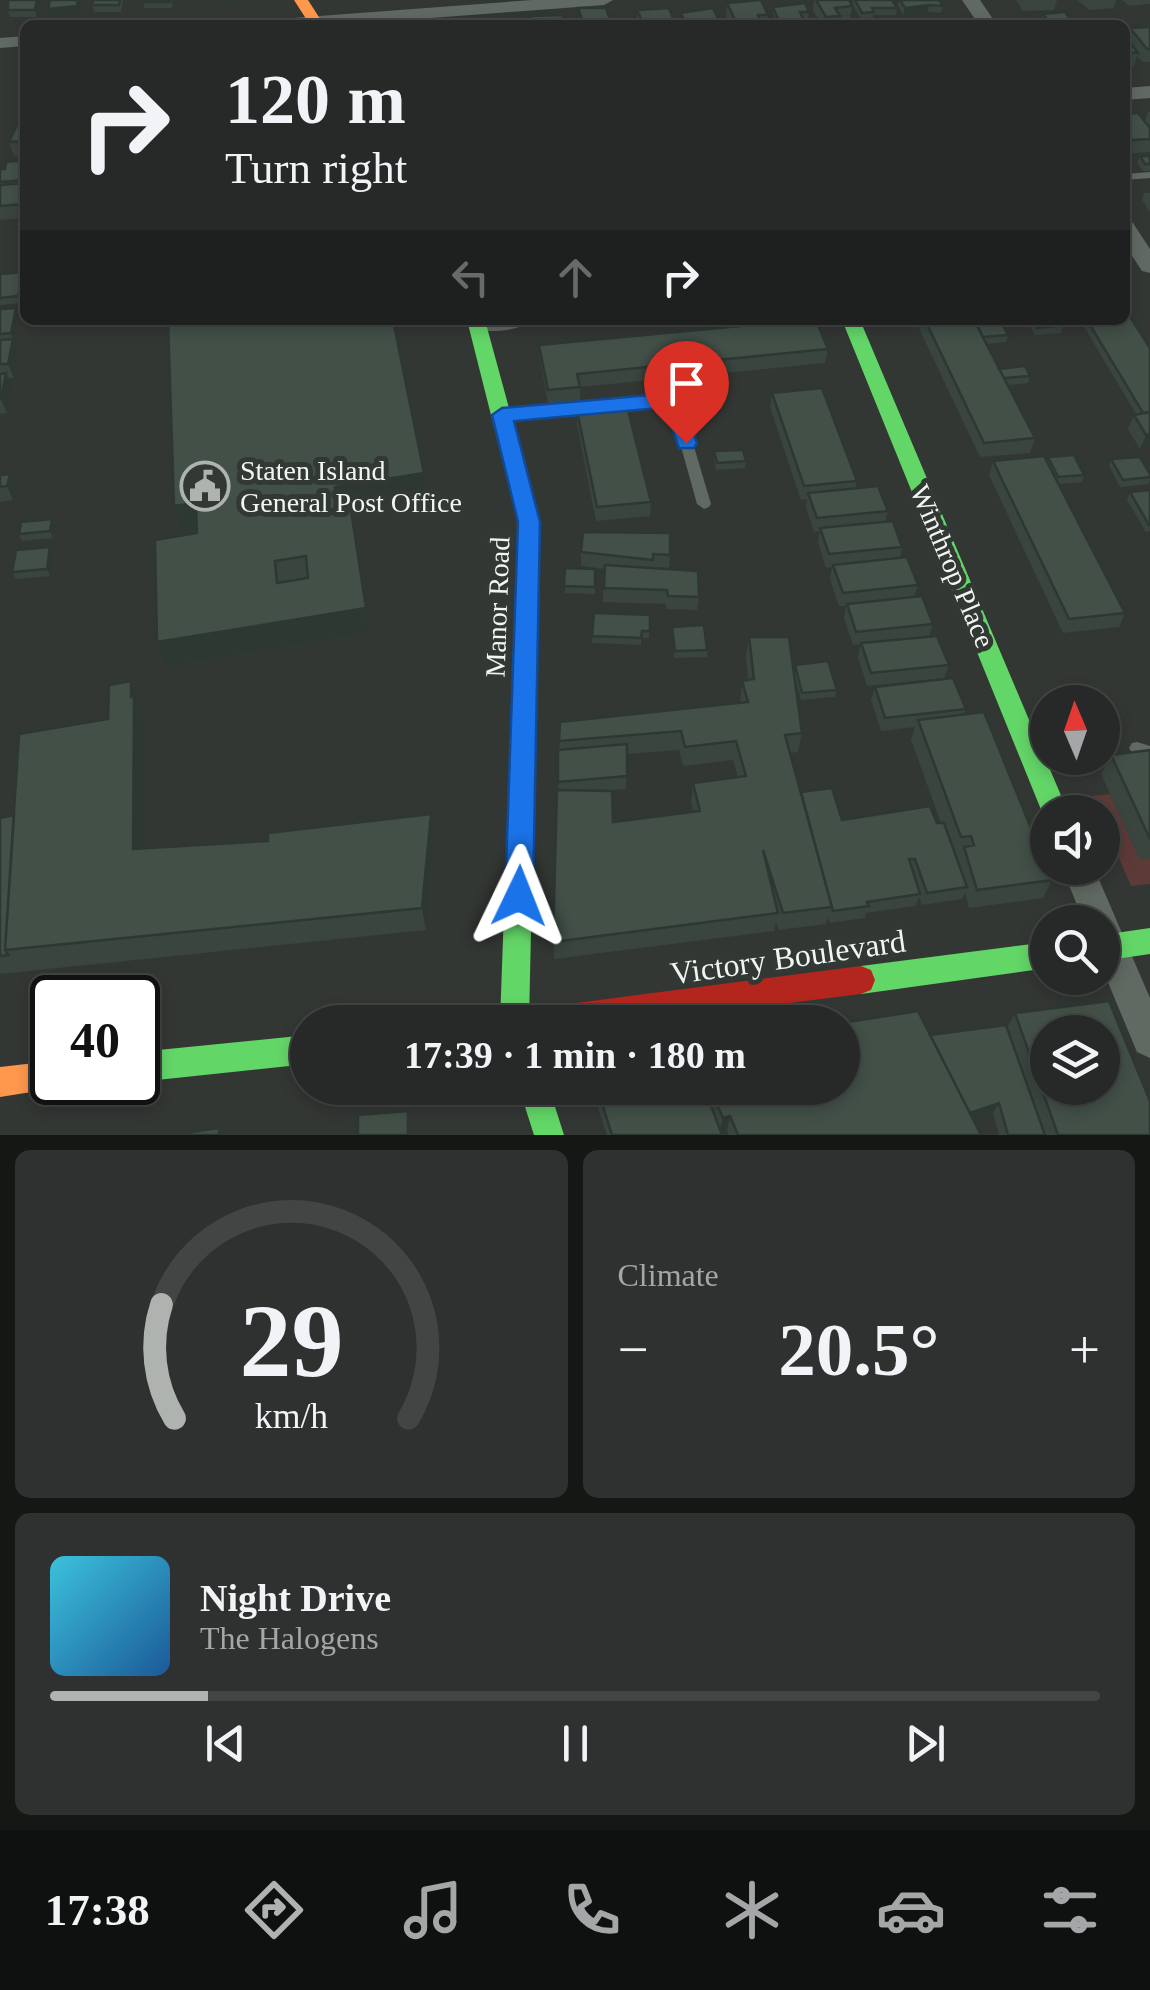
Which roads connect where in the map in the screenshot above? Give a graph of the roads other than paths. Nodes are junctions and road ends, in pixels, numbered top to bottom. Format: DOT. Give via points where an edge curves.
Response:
graph roads {
  1 [pos="604,0"];
  2 [pos="354,20"];
  3 [pos="1130,238"];
  4 [pos="1143,263"];
  5 [pos="478,325"];
  6 [pos="852,325"];
  7 [pos="502,415"];
  8 [pos="704,504"];
  9 [pos="1048,795"];
  10 [pos="1120,938"];
  11 [pos="1150,942"];
  12 [pos="1030,957"];
  13 [pos="1120,972"];
  14 [pos="515,1005"];
  15 [pos="667,1005"];
  16 [pos="1150,1040"];
  17 [pos="290,1050"];
  18 [pos="160,1065"];
  19 [pos="30,1079"];
  20 [pos="0,1082"];
  21 [pos="539,1105"];
  22 [pos="549,1135"];
  1 -- 2 [label="street"];
  3 -- 4 [label="street"];
  5 -- 7 [label="street, Manor Road"];
  6 -- 9 [label="street, Winthrop Place"];
  7 -- 8 [label="lane" via="671,405"];
  7 -- 14 [label="street, Manor Road" via="529,522"];
  10 -- 11 [label="street"];
  12 -- 15 [label="street, Victory Boulevard"];
  13 -- 16 [label="street"];
  17 -- 18 [label="street"];
  19 -- 20 [label="street"];
  21 -- 22 [label="street"];
}
